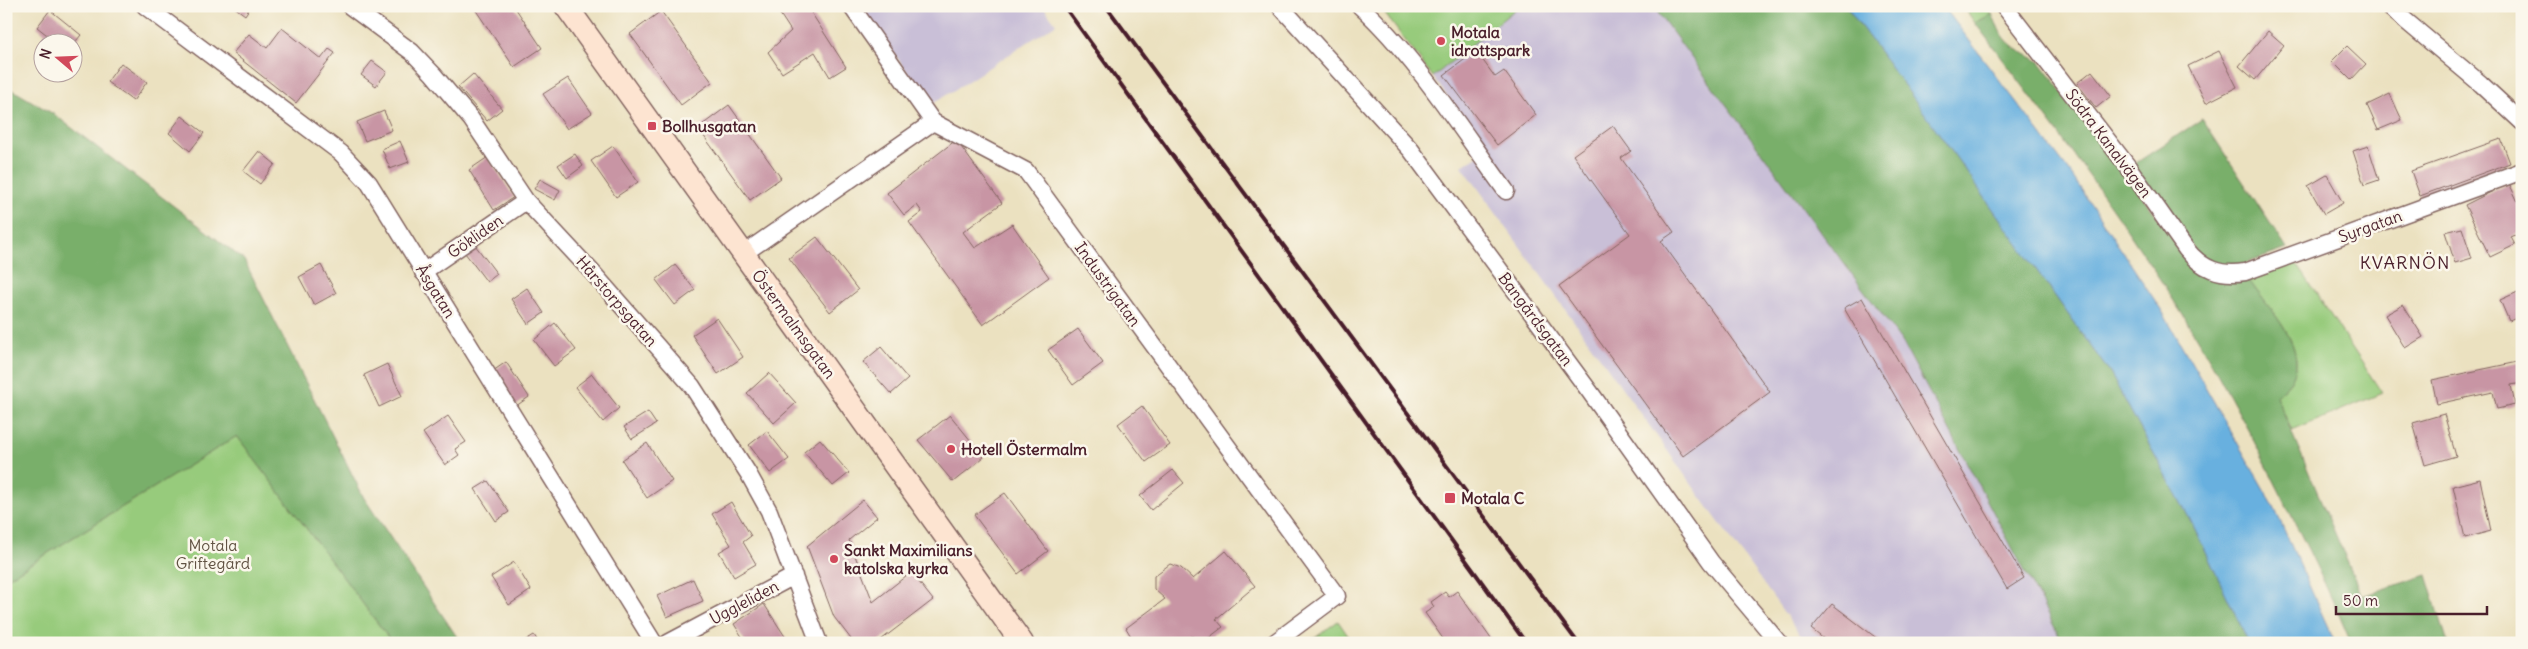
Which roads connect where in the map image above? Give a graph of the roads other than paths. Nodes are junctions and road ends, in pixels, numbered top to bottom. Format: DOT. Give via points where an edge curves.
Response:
graph roads {
  1 [pos="145,6"];
  2 [pos="350,6"];
  3 [pos="566,6"];
  4 [pos="851,6"];
  5 [pos="1280,6"];
  6 [pos="1360,6"];
  7 [pos="2004,6"];
  8 [pos="2388,6"];
  9 [pos="933,122"];
  10 [pos="2522,122"];
  11 [pos="2522,171"];
  12 [pos="1506,191"];
  13 [pos="526,201"];
  14 [pos="743,254"];
  15 [pos="423,272"];
  16 [pos="2218,273"];
  17 [pos="794,576"];
  18 [pos="654,643"];
  19 [pos="668,643"];
  20 [pos="819,643"];
  21 [pos="1022,643"];
  22 [pos="1274,643"];
  23 [pos="1779,643"];
  1 -- 15 [label="street, Åsgatan" via="354,165 369,183"];
  2 -- 13 [label="street, Hårstorpsgatan" via="412,52 433,74 470,120"];
  3 -- 14 [label="street, Östermalmsgatan"];
  4 -- 9 [label="street, Industrigatan"];
  5 -- 23 [label="street, Bangårdsgatan" via="1411,150 1711,562"];
  6 -- 12 [label="street" via="1409,60"];
  7 -- 16 [label="street, Södra Kanalvägen" via="2129,168 2186,250 2195,260"];
  8 -- 10 [label="street"];
  9 -- 14 [label="street"];
  9 -- 22 [label="street, Industrigatan" via="1026,171 1337,596"];
  11 -- 16 [label="street, Syrgatan" via="2245,272"];
  13 -- 15 [label="street, Gökliden"];
  13 -- 17 [label="street, Hårstorpsgatan" via="692,386 769,511"];
  14 -- 21 [label="street, Östermalmsgatan"];
  15 -- 18 [label="street, Åsgatan"];
  17 -- 19 [label="street, Uggleliden"];
  17 -- 20 [label="street, Hårstorpsgatan"];
}
